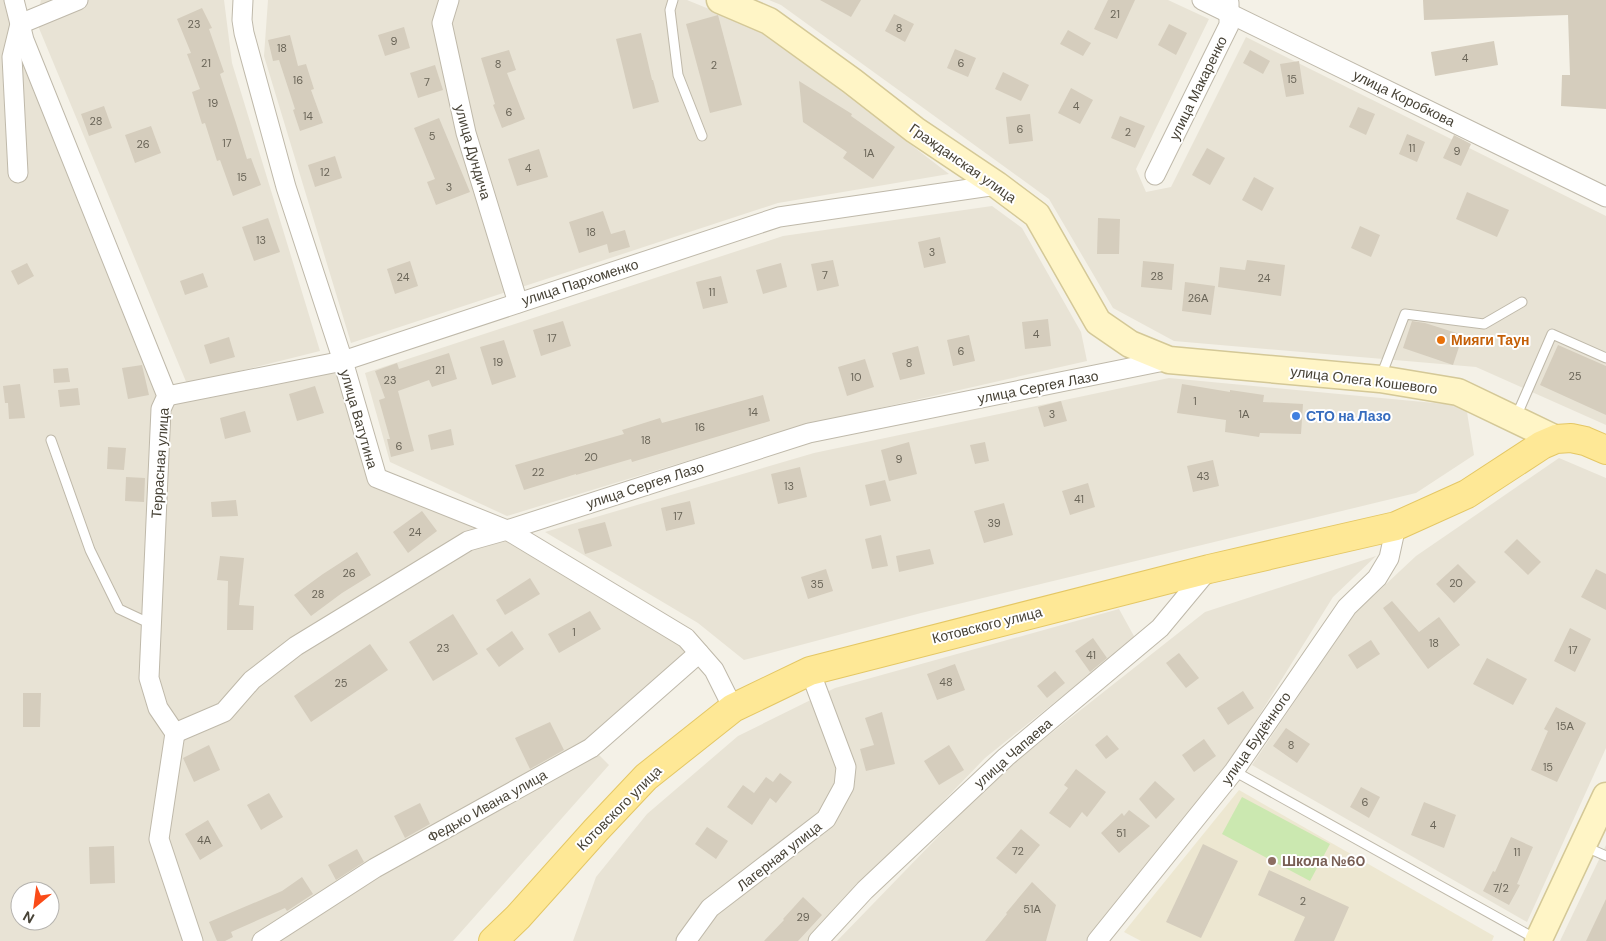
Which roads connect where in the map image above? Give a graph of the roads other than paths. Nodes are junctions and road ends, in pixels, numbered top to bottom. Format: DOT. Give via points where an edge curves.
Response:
graph roads {
  1 [pos="14,0"];
  2 [pos="78,0"];
  3 [pos="243,0"];
  4 [pos="449,0"];
  5 [pos="673,0"];
  6 [pos="720,0"];
  7 [pos="1202,0"];
  8 [pos="1230,6"];
  9 [pos="20,24"];
  10 [pos="702,136"];
  11 [pos="18,173"];
  12 [pos="1155,175"];
  13 [pos="997,185"];
  14 [pos="1606,197"];
  15 [pos="1522,302"];
  16 [pos="518,303"];
  17 [pos="1606,358"];
  18 [pos="343,360"];
  19 [pos="1169,360"];
  20 [pos="1380,379"];
  21 [pos="166,396"];
  22 [pos="1515,420"];
  23 [pos="1556,439"];
  24 [pos="51,440"];
  25 [pos="1606,450"];
  26 [pos="1396,526"];
  27 [pos="507,530"];
  28 [pos="1209,569"];
  29 [pos="152,624"];
  30 [pos="699,654"];
  31 [pos="810,672"];
  32 [pos="733,708"];
  33 [pos="175,733"];
  34 [pos="1234,771"];
  35 [pos="1606,796"];
  36 [pos="1595,851"];
  37 [pos="1539,940"];
  38 [pos="193,941"];
  39 [pos="262,941"];
  40 [pos="493,941"];
  41 [pos="686,941"];
  42 [pos="818,941"];
  43 [pos="1097,941"];
  1 -- 9 [label="street, Террасная улица"];
  2 -- 9 [label="street"];
  3 -- 18 [label="street, улица Ватутина" via="244,33 286,187"];
  4 -- 16 [label="street, улица Дундича" via="442,23 466,133"];
  5 -- 10 [label="lane" via="670,10 678,75"];
  6 -- 13 [label="street, Гражданская улица" via="769,21 915,130"];
  7 -- 8 [label="street, улица Коробкова"];
  8 -- 12 [label="street, улица Макаренко" via="1229,26"];
  8 -- 14 [label="street, улица Коробкова"];
  9 -- 11 [label="street" via="12,57"];
  9 -- 21 [label="street, Террасная улица"];
  13 -- 16 [label="street, улица Пархоменко" via="779,217"];
  13 -- 19 [label="street, Гражданская улица" via="1037,215 1098,322 1130,344"];
  15 -- 20 [label="lane" via="1484,324 1405,314"];
  16 -- 18 [label="street, улица Пархоменко"];
  17 -- 22 [label="lane" via="1552,334"];
  18 -- 21 [label="street, улица Пархоменко"];
  18 -- 27 [label="street, улица Ватутина" via="376,478"];
  19 -- 20 [label="street, улица Олега Кошевого"];
  19 -- 27 [label="street, улица Сергея Лазо" via="809,433"];
  20 -- 22 [label="street, улица Олега Кошевого" via="1458,392"];
  21 -- 29 [label="street, Террасная улица" via="161,409"];
  22 -- 23 [label="street, улица Олега Кошевого"];
  23 -- 25 [label="main road, улица Олега Кошевого" via="1585,441"];
  23 -- 26 [label="main road, Котовского улица" via="1467,494"];
  24 -- 29 [label="lane" via="90,550 119,609"];
  26 -- 28 [label="main road, Котовского улица"];
  26 -- 34 [label="street, улица Будённого" via="1389,558 1376,578 1347,607"];
  27 -- 30 [label="street, улица Ватутина" via="686,638"];
  27 -- 33 [label="street, улица Сергея Лазо" via="468,541 296,646 252,680 224,712"];
  28 -- 31 [label="main road, Котовского улица"];
  28 -- 42 [label="street, улица Чапаева" via="1160,628 1006,757 865,890"];
  29 -- 33 [label="street, Террасная улица" via="149,678 158,708"];
  30 -- 32 [label="street, улица Ватутина" via="714,670"];
  30 -- 39 [label="street, Федько Ивана улица" via="591,748 375,868"];
  31 -- 32 [label="main road, Котовского улица"];
  31 -- 41 [label="street, Лагерная улица" via="846,767 844,786 826,818 710,908"];
  32 -- 40 [label="main road, Котовского улица" via="646,777 518,918"];
  33 -- 38 [label="street" via="159,839"];
  34 -- 37 [label="lane"];
  34 -- 43 [label="street, улица Будённого"];
  35 -- 36 [label="street"];
  36 -- 37 [label="street"];
}
